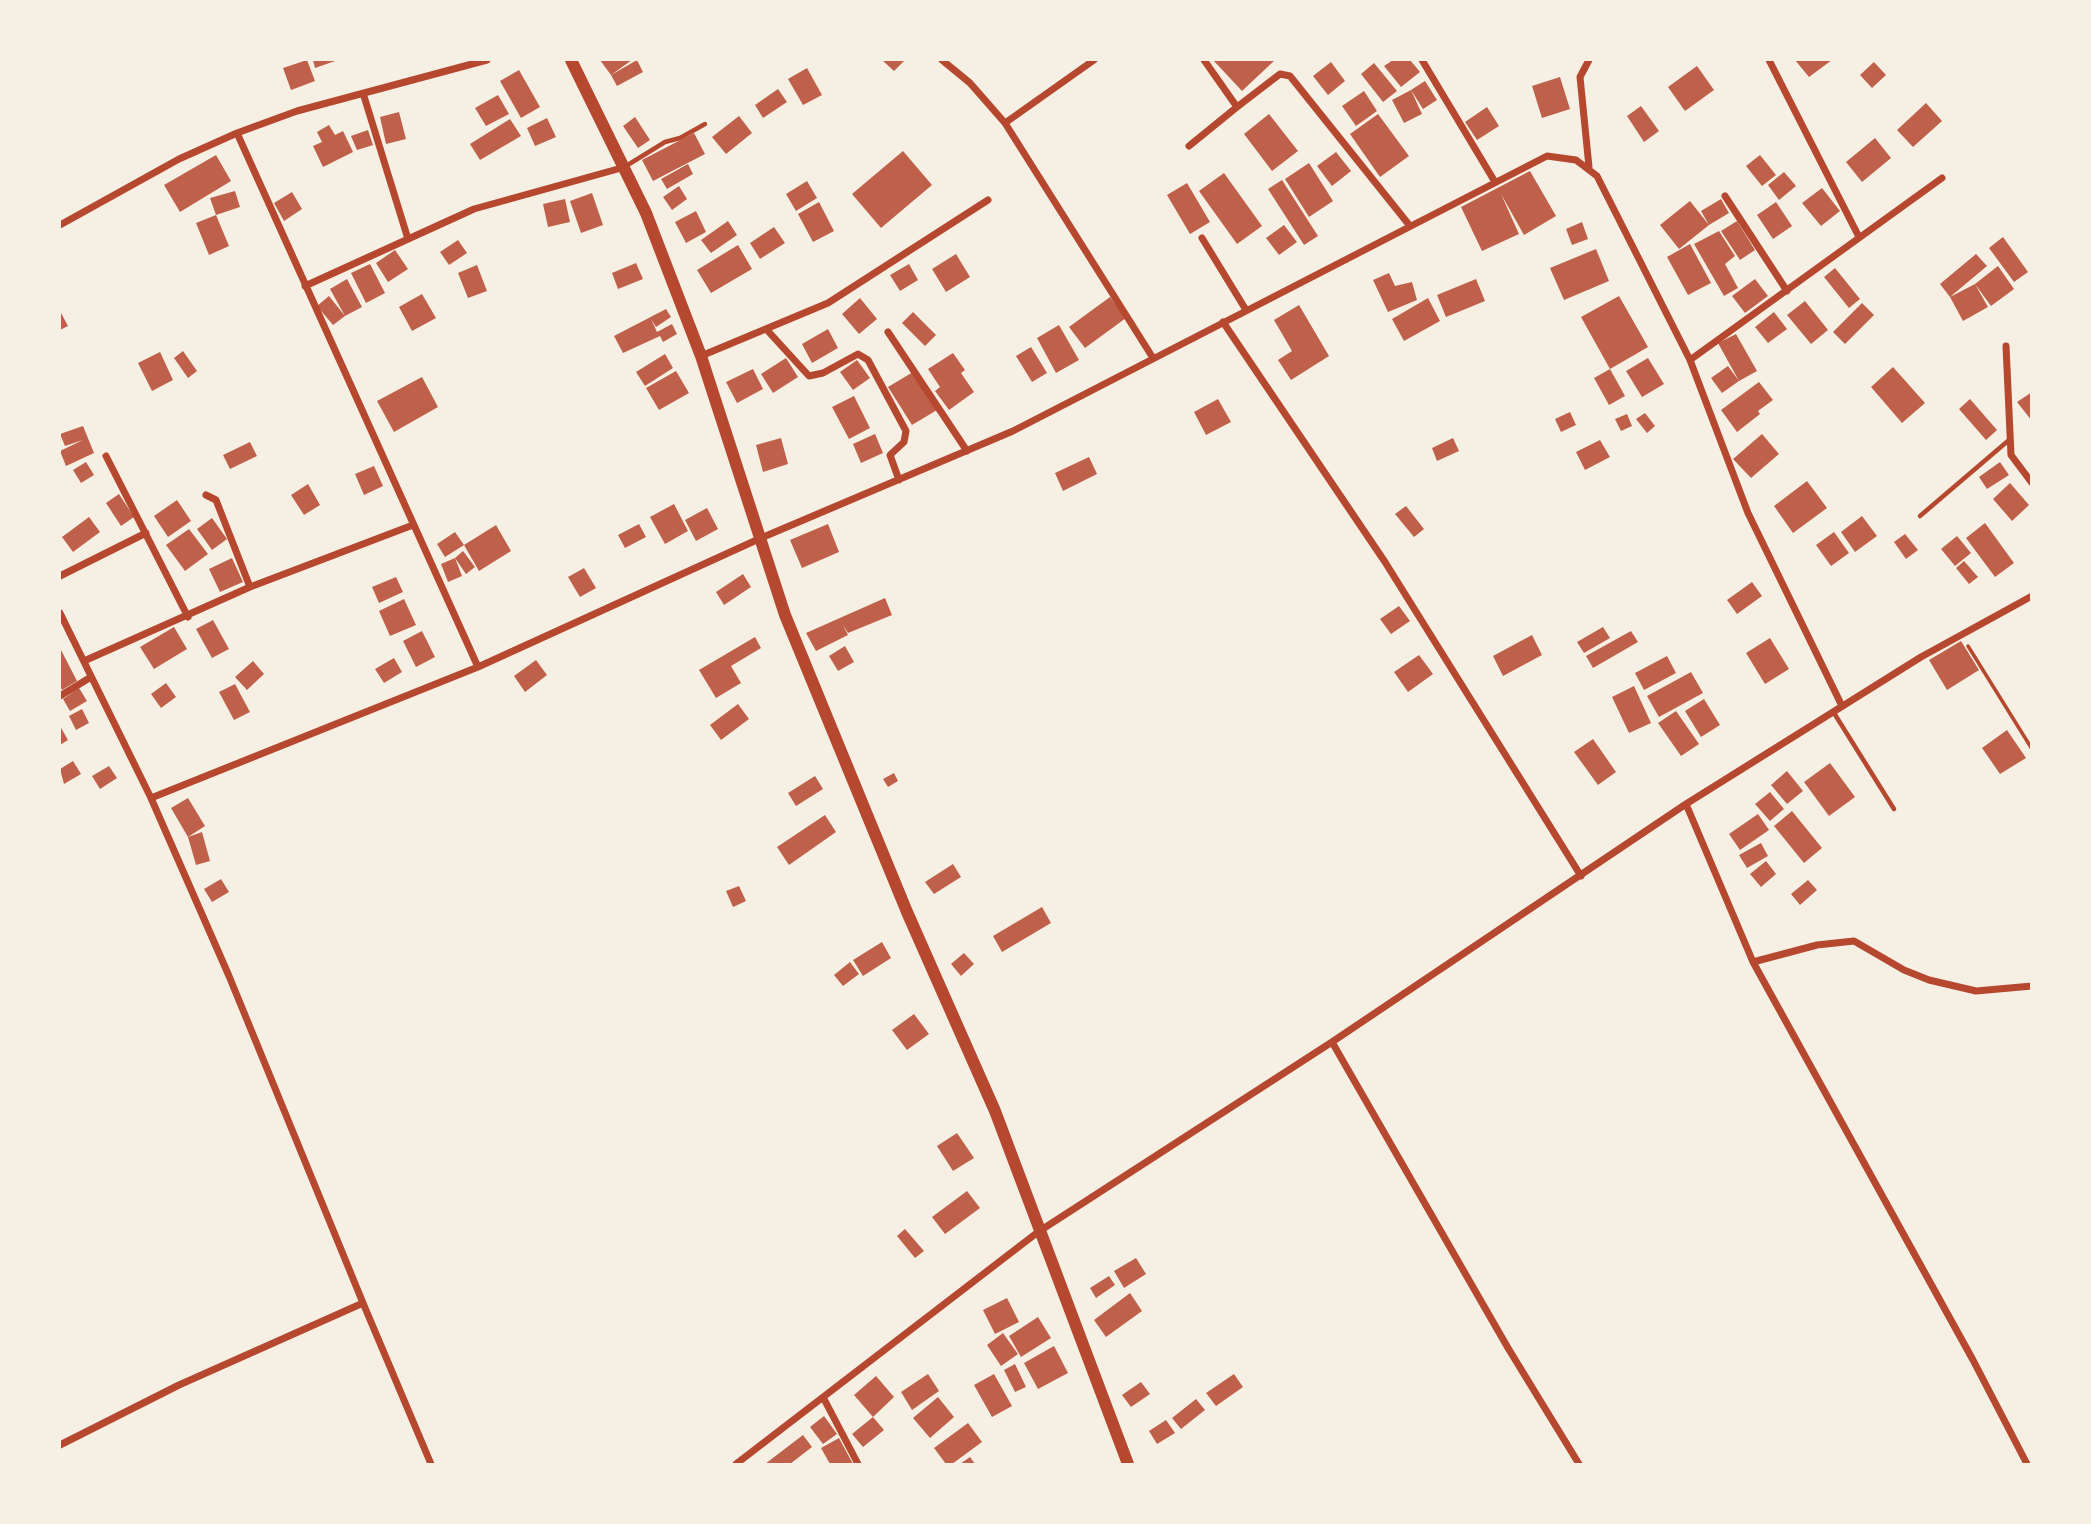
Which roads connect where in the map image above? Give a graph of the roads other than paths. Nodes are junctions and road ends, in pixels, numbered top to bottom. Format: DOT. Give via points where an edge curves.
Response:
graph roads {
  1 [pos="487,60"];
  2 [pos="571,60"];
  3 [pos="942,60"];
  4 [pos="1094,60"];
  5 [pos="1203,60"];
  6 [pos="1422,60"];
  7 [pos="1589,60"];
  8 [pos="1769,60"];
  9 [pos="363,93"];
  10 [pos="1237,107"];
  11 [pos="1005,123"];
  12 [pos="705,124"];
  13 [pos="237,133"];
  14 [pos="1189,146"];
  15 [pos="625,167"];
  16 [pos="1589,167"];
  17 [pos="1942,178"];
  18 [pos="1495,182"];
  19 [pos="1725,196"];
  20 [pos="989,200"];
  21 [pos="60,225"];
  22 [pos="1410,226"];
  23 [pos="1859,237"];
  24 [pos="1202,238"];
  25 [pos="408,239"];
  26 [pos="305,286"];
  27 [pos="1787,291"];
  28 [pos="1246,310"];
  29 [pos="1223,322"];
  30 [pos="767,330"];
  31 [pos="888,332"];
  32 [pos="2006,346"];
  33 [pos="701,356"];
  34 [pos="1153,358"];
  35 [pos="1690,360"];
  36 [pos="2009,440"];
  37 [pos="967,451"];
  38 [pos="106,456"];
  39 [pos="899,480"];
  40 [pos="2032,483"];
  41 [pos="206,495"];
  42 [pos="1920,516"];
  43 [pos="413,525"];
  44 [pos="146,533"];
  45 [pos="761,538"];
  46 [pos="60,576"];
  47 [pos="250,587"];
  48 [pos="2032,596"];
  49 [pos="60,613"];
  50 [pos="188,617"];
  51 [pos="84,661"];
  52 [pos="478,667"];
  53 [pos="91,677"];
  54 [pos="60,696"];
  55 [pos="1842,706"];
  56 [pos="1833,712"];
  57 [pos="151,798"];
  58 [pos="1686,804"];
  59 [pos="1894,808"];
  60 [pos="1581,876"];
  61 [pos="1753,962"];
  62 [pos="2032,986"];
  63 [pos="1332,1042"];
  64 [pos="1038,1232"];
  65 [pos="363,1303"];
  66 [pos="823,1397"];
  67 [pos="60,1445"];
  68 [pos="431,1465"];
  69 [pos="736,1465"];
  70 [pos="858,1465"];
  71 [pos="1128,1465"];
  72 [pos="1579,1465"];
  73 [pos="2027,1465"];
  1 -- 9 [label="street"];
  2 -- 15 [label="street"];
  3 -- 11 [label="street" via="970,83"];
  4 -- 11 [label="street"];
  5 -- 10 [label="street"];
  6 -- 18 [label="street"];
  7 -- 16 [label="street" via="1580,76"];
  8 -- 23 [label="street"];
  9 -- 13 [label="street"];
  9 -- 25 [label="street"];
  10 -- 14 [label="street"];
  10 -- 22 [label="street" via="1280,74 1290,76"];
  11 -- 34 [label="street"];
  12 -- 15 [label="lane"];
  13 -- 21 [label="street" via="179,159"];
  13 -- 26 [label="street"];
  15 -- 25 [label="street" via="474,209"];
  15 -- 33 [label="street"];
  16 -- 18 [label="street" via="1569,157 1547,156"];
  16 -- 35 [label="street"];
  17 -- 23 [label="street"];
  18 -- 22 [label="street"];
  19 -- 27 [label="street"];
  20 -- 30 [label="street" via="855,288"];
  22 -- 28 [label="street"];
  23 -- 27 [label="street"];
  24 -- 28 [label="street"];
  25 -- 26 [label="street"];
  26 -- 43 [label="street"];
  27 -- 35 [label="street"];
  28 -- 29 [label="street"];
  29 -- 34 [label="street"];
  29 -- 60 [label="street" via="1385,562"];
  30 -- 33 [label="street"];
  30 -- 39 [label="street" via="809,376 858,354 868,360 906,431 904,442 890,455"];
  31 -- 37 [label="street"];
  32 -- 36 [label="street"];
  33 -- 45 [label="street"];
  34 -- 37 [label="street"];
  35 -- 55 [label="street" via="1748,513"];
  36 -- 40 [label="street" via="2011,455"];
  36 -- 42 [label="lane"];
  37 -- 39 [label="street"];
  38 -- 44 [label="street"];
  39 -- 45 [label="street"];
  41 -- 47 [label="street" via="216,500"];
  43 -- 47 [label="street"];
  43 -- 52 [label="street"];
  44 -- 46 [label="street"];
  44 -- 50 [label="street"];
  45 -- 52 [label="street"];
  45 -- 64 [label="street" via="785,615 995,1111"];
  47 -- 50 [label="street"];
  48 -- 55 [label="street"];
  49 -- 51 [label="street"];
  50 -- 51 [label="street"];
  51 -- 53 [label="street"];
  52 -- 57 [label="street"];
  53 -- 54 [label="street"];
  53 -- 57 [label="street"];
  55 -- 56 [label="street"];
  56 -- 58 [label="street"];
  56 -- 59 [label="lane"];
  57 -- 65 [label="street"];
  58 -- 60 [label="street"];
  58 -- 61 [label="street"];
  60 -- 63 [label="street"];
  61 -- 62 [label="street" via="1817,945 1854,941 1929,980 1976,990"];
  61 -- 73 [label="street"];
  63 -- 64 [label="street"];
  63 -- 72 [label="street"];
  64 -- 66 [label="street"];
  64 -- 71 [label="street"];
  65 -- 67 [label="street" via="179,1385"];
  65 -- 68 [label="street"];
  66 -- 69 [label="street"];
  66 -- 70 [label="street"];
}
